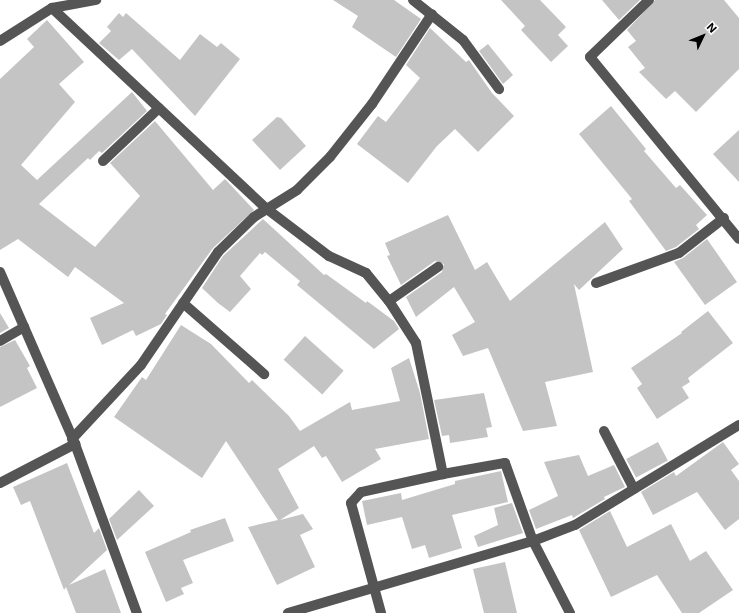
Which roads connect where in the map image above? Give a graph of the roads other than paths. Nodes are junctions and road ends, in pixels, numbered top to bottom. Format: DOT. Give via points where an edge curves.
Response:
graph roads {
  1 [pos="96,0"];
  2 [pos="413,0"];
  3 [pos="649,0"];
  4 [pos="52,8"];
  5 [pos="432,14"];
  6 [pos="0,41"];
  7 [pos="499,88"];
  8 [pos="159,108"];
  9 [pos="103,161"];
  10 [pos="268,209"];
  11 [pos="724,218"];
  12 [pos="739,238"];
  13 [pos="438,267"];
  14 [pos="0,272"];
  15 [pos="596,283"];
  16 [pos="389,301"];
  17 [pos="183,303"];
  18 [pos="24,327"];
  19 [pos="0,341"];
  20 [pos="264,374"];
  21 [pos="739,425"];
  22 [pos="604,431"];
  23 [pos="73,441"];
  24 [pos="443,474"];
  25 [pos="0,483"];
  26 [pos="634,490"];
  27 [pos="533,541"];
  28 [pos="376,587"];
  29 [pos="137,613"];
  30 [pos="288,613"];
  31 [pos="381,613"];
  32 [pos="570,613"];
  1 -- 4 [label="street"];
  2 -- 5 [label="street"];
  3 -- 11 [label="street" via="590,57"];
  4 -- 6 [label="street"];
  4 -- 8 [label="street"];
  5 -- 7 [label="street" via="463,40"];
  5 -- 10 [label="street" via="372,104 330,157 297,190"];
  8 -- 9 [label="street"];
  8 -- 10 [label="street"];
  10 -- 16 [label="street" via="329,256 366,273"];
  10 -- 17 [label="street" via="254,217 218,252"];
  11 -- 12 [label="street"];
  11 -- 15 [label="street" via="679,253"];
  13 -- 16 [label="street"];
  14 -- 18 [label="street"];
  16 -- 24 [label="street" via="416,343"];
  17 -- 20 [label="street"];
  17 -- 23 [label="street" via="141,365"];
  18 -- 19 [label="street"];
  18 -- 23 [label="street"];
  21 -- 26 [label="street"];
  22 -- 26 [label="street"];
  23 -- 25 [label="street"];
  23 -- 29 [label="street"];
  24 -- 27 [label="street" via="505,463"];
  24 -- 28 [label="street" via="361,492 351,503"];
  26 -- 27 [label="street" via="575,525"];
  27 -- 28 [label="street"];
  27 -- 32 [label="street"];
  28 -- 30 [label="street"];
  28 -- 31 [label="street"];
}
